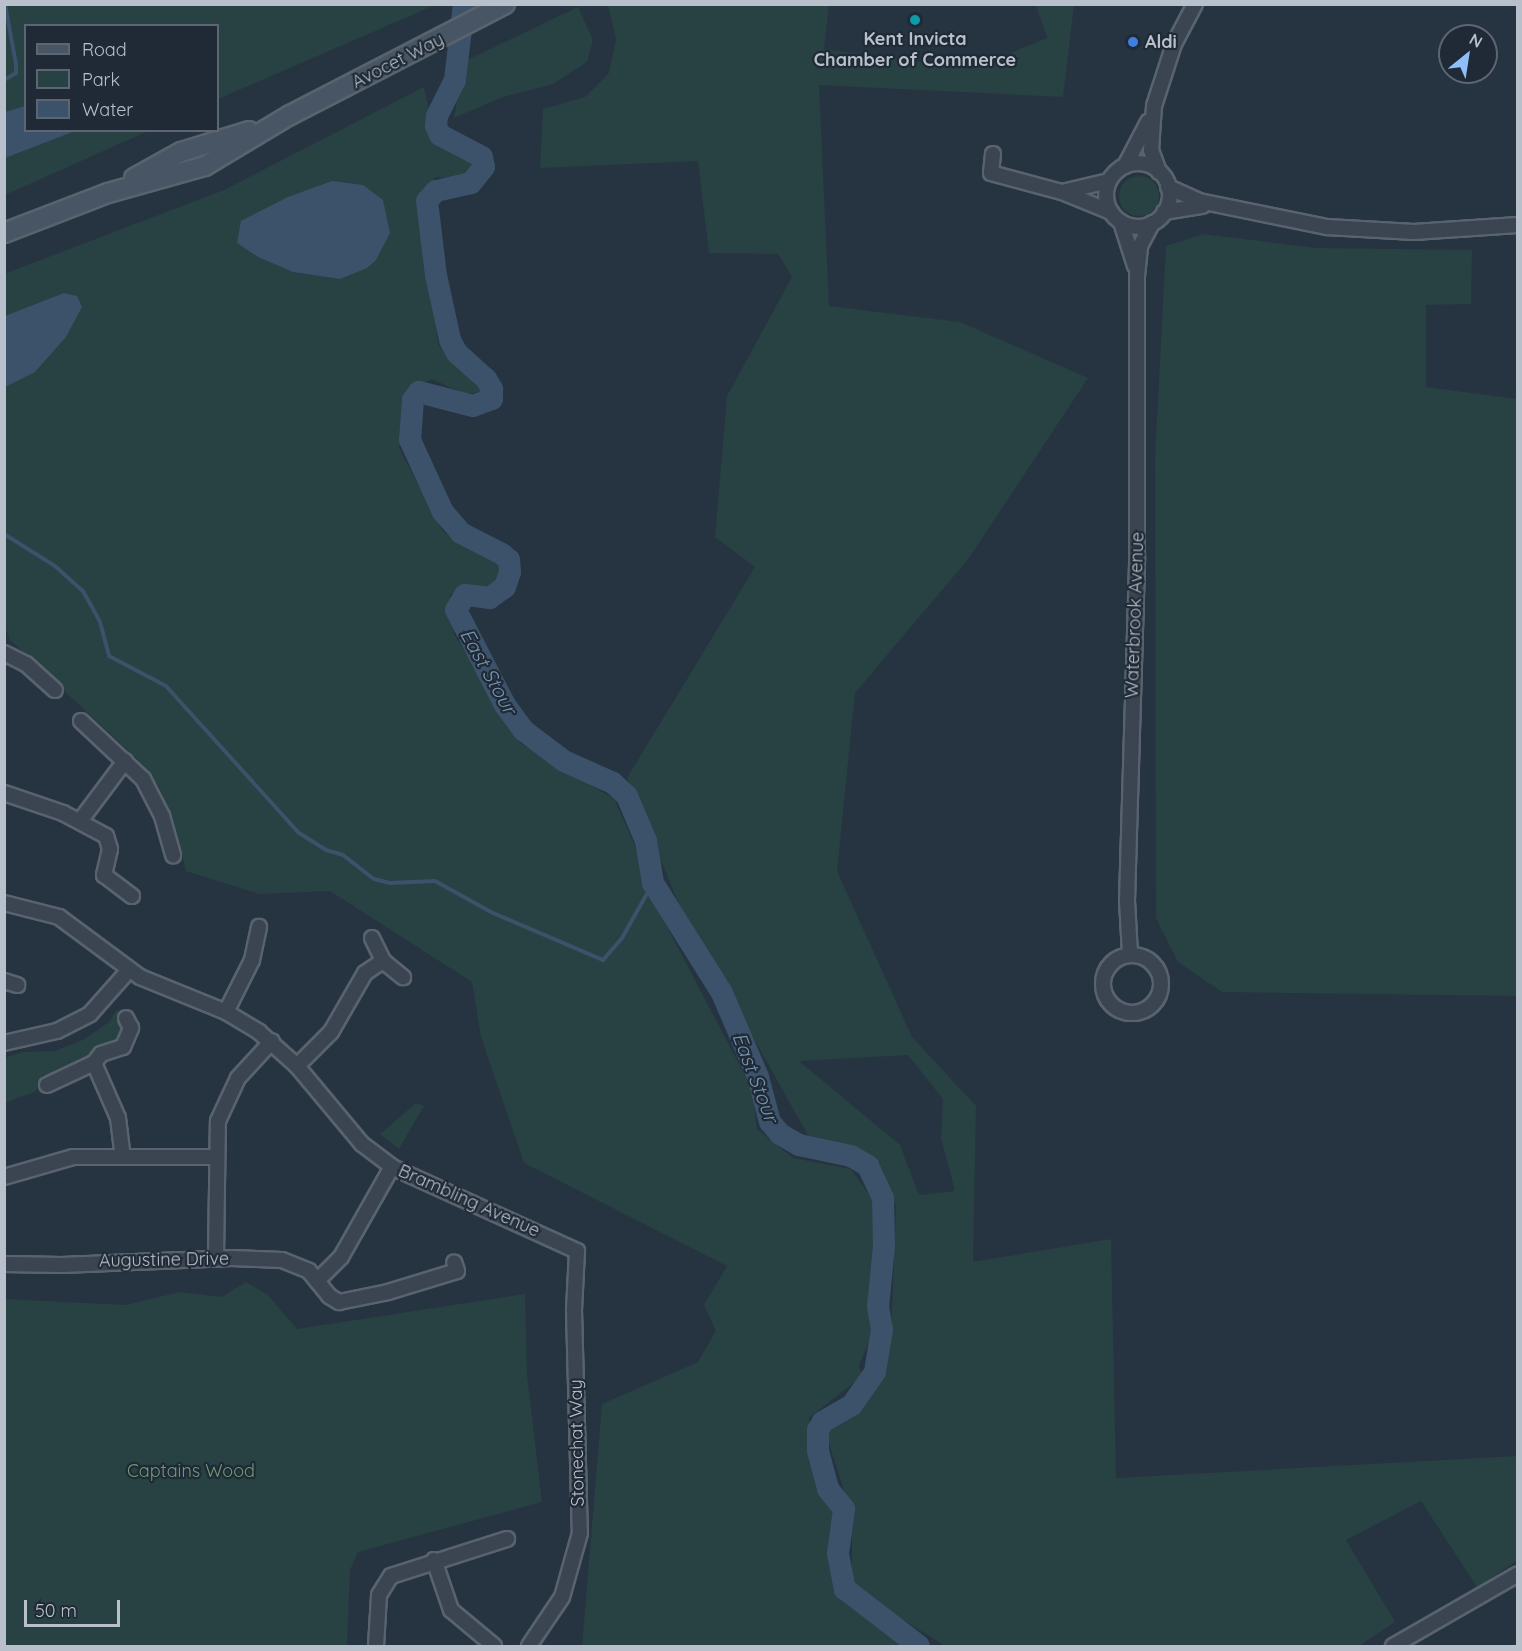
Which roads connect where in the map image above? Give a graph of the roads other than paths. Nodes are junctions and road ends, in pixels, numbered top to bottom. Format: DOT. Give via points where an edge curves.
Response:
graph roads {
  1 [pos="1195,4"];
  2 [pos="503,5"];
  3 [pos="1154,106"];
  4 [pos="993,154"];
  5 [pos="1125,166"];
  6 [pos="1159,172"];
  7 [pos="1109,181"];
  8 [pos="1168,187"];
  9 [pos="1062,192"];
  10 [pos="1226,207"];
  11 [pos="1164,212"];
  12 [pos="1116,217"];
  13 [pos="1152,224"];
  14 [pos="1518,225"];
  15 [pos="4,233"];
  16 [pos="1137,276"];
  17 [pos="4,653"];
  18 [pos="55,690"];
  19 [pos="81,721"];
  20 [pos="125,761"];
  21 [pos="4,794"];
  22 [pos="80,821"];
  23 [pos="172,855"];
  24 [pos="132,896"];
  25 [pos="4,903"];
  26 [pos="259,927"];
  27 [pos="372,938"];
  28 [pos="1130,954"];
  29 [pos="383,961"];
  30 [pos="129,970"];
  31 [pos="403,977"];
  32 [pos="226,1012"];
  33 [pos="126,1018"];
  34 [pos="272,1041"];
  35 [pos="4,1043"];
  36 [pos="94,1063"];
  37 [pos="297,1066"];
  38 [pos="47,1085"];
  39 [pos="123,1156"];
  40 [pos="214,1157"];
  41 [pos="392,1167"];
  42 [pos="4,1177"];
  43 [pos="556,1240"];
  44 [pos="216,1258"];
  45 [pos="454,1262"];
  46 [pos="4,1264"];
  47 [pos="317,1281"];
  48 [pos="507,1539"];
  49 [pos="434,1560"];
  50 [pos="1518,1574"];
  51 [pos="376,1647"];
  52 [pos="494,1647"];
  53 [pos="529,1647"];
  54 [pos="1393,1647"];
  1 -- 3 [label="street" via="1174,45"];
  2 -- 15 [label="street, Avocet Way" via="290,115 205,166 108,193"];
  3 -- 5 [label="street"];
  3 -- 6 [label="street" via="1151,150"];
  4 -- 9 [label="street" via="991,173"];
  5 -- 6 [label="street" via="1140,163"];
  5 -- 7 [label="street"];
  6 -- 8 [label="street"];
  7 -- 9 [label="street"];
  7 -- 12 [label="street" via="1106,197"];
  8 -- 10 [label="street"];
  8 -- 11 [label="street"];
  9 -- 12 [label="street"];
  10 -- 11 [label="street" via="1186,206"];
  10 -- 14 [label="street" via="1327,227 1392,231"];
  11 -- 13 [label="street"];
  12 -- 13 [label="street" via="1136,227"];
  12 -- 16 [label="street, Waterbrook Avenue"];
  13 -- 16 [label="street, Waterbrook Avenue" via="1140,246"];
  16 -- 28 [label="street, Waterbrook Avenue" via="1137,556 1127,901"];
  17 -- 18 [label="street" via="34,669"];
  19 -- 20 [label="street"];
  20 -- 22 [label="street"];
  20 -- 23 [label="street" via="152,794"];
  21 -- 22 [label="street"];
  22 -- 24 [label="street" via="106,836 110,849 104,875"];
  25 -- 30 [label="street, Brambling Avenue" via="59,917"];
  26 -- 32 [label="street" via="249,944"];
  27 -- 29 [label="street"];
  28 -- 28 [label="street" via="1140,955 1156,966 1162,985 1156,1002 1132,1013 1114,1007 1103,990 1106,970 1112,962"];
  29 -- 31 [label="street"];
  29 -- 37 [label="street" via="365,973 331,1032"];
  30 -- 32 [label="street, Brambling Avenue"];
  30 -- 35 [label="street" via="90,1014 49,1034"];
  32 -- 34 [label="street, Brambling Avenue"];
  33 -- 36 [label="street" via="131,1028 129,1040 123,1047 101,1054"];
  34 -- 37 [label="street, Brambling Avenue"];
  34 -- 40 [label="street" via="238,1078 222,1106"];
  36 -- 38 [label="street"];
  36 -- 39 [label="street" via="118,1118"];
  37 -- 41 [label="street, Brambling Avenue" via="338,1120"];
  39 -- 40 [label="street"];
  39 -- 42 [label="street" via="73,1156"];
  40 -- 44 [label="street"];
  41 -- 43 [label="street, Brambling Avenue"];
  41 -- 47 [label="street" via="341,1257"];
  43 -- 53 [label="street, Stonechat Way" via="577,1251 574,1310 580,1533 562,1597"];
  44 -- 46 [label="street, Augustine Drive"];
  44 -- 47 [label="street, Augustine Drive" via="293,1263"];
  45 -- 47 [label="street, Augustine Drive" via="457,1271 350,1301 333,1300"];
  48 -- 49 [label="street"];
  49 -- 51 [label="street" via="403,1570 385,1583 379,1595"];
  49 -- 52 [label="street" via="451,1610"];
  50 -- 54 [label="street"];
}
